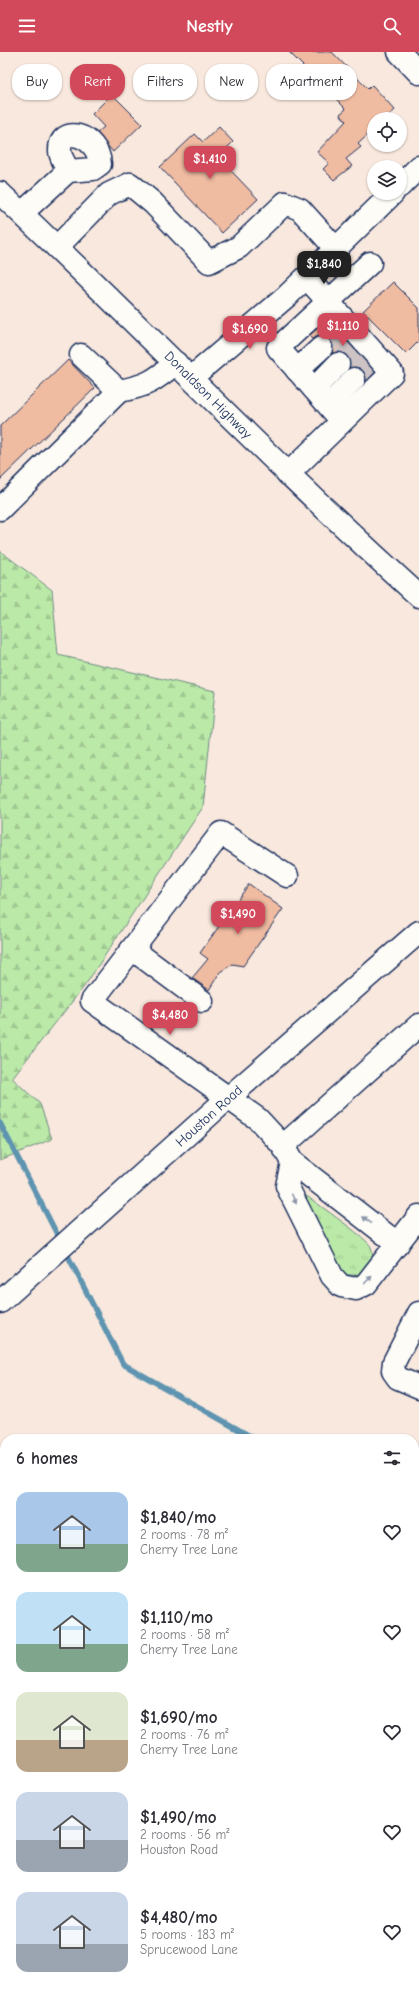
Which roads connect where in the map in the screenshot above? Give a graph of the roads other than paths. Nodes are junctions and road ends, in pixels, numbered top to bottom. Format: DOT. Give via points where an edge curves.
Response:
graph roads {
  1 [pos="398,52"];
  2 [pos="419,73"];
  3 [pos="419,167"];
  4 [pos="68,171"];
  5 [pos="407,179"];
  6 [pos="0,193"];
  7 [pos="386,200"];
  8 [pos="22,213"];
  9 [pos="57,247"];
  10 [pos="337,250"];
  11 [pos="370,263"];
  12 [pos="307,278"];
  13 [pos="328,301"];
  14 [pos="321,348"];
  15 [pos="81,355"];
  16 [pos="338,364"];
  17 [pos="183,370"];
  18 [pos="297,370"];
  19 [pos="354,380"];
  20 [pos="314,389"];
  21 [pos="119,391"];
  22 [pos="336,413"];
  23 [pos="288,474"];
  24 [pos="0,508"];
  25 [pos="419,596"];
  26 [pos="287,876"];
  27 [pos="419,932"];
  28 [pos="132,949"];
  29 [pos="202,1001"];
  30 [pos="419,1026"];
  31 [pos="228,1098"];
  32 [pos="288,1154"];
  33 [pos="419,1216"];
  34 [pos="398,1244"];
  35 [pos="0,1302"];
  36 [pos="419,1313"];
  37 [pos="419,1387"];
  1 -- 2 [label="main road"];
  3 -- 5 [label="main road"];
  4 -- 8 [label="main road"];
  6 -- 8 [label="main road, Donaldson Highway"];
  7 -- 10 [label="main road"];
  8 -- 9 [label="main road, Donaldson Highway"];
  9 -- 10 [label="main road" via="109,194 130,184 153,203 209,262 239,247 285,203 300,209"];
  9 -- 17 [label="main road, Donaldson Highway"];
  10 -- 12 [label="main road"];
  11 -- 13 [label="main road"];
  12 -- 13 [label="main road"];
  12 -- 17 [label="main road"];
  13 -- 18 [label="main road" via="278,348"];
  13 -- 22 [label="main road" via="343,326 392,373"];
  14 -- 18 [label="main road"];
  15 -- 21 [label="main road"];
  16 -- 20 [label="main road"];
  17 -- 21 [label="main road" via="159,377 141,387"];
  17 -- 23 [label="main road, Donaldson Highway"];
  18 -- 20 [label="main road"];
  19 -- 22 [label="main road"];
  20 -- 22 [label="main road"];
  21 -- 24 [label="main road"];
  22 -- 23 [label="main road"];
  23 -- 25 [label="main road, Donaldson Highway"];
  26 -- 28 [label="main road" via="221,834"];
  27 -- 31 [label="main road, Houston Road"];
  28 -- 29 [label="main road"];
  28 -- 31 [label="main road" via="92,1000"];
  30 -- 32 [label="main road"];
  31 -- 32 [label="main road" via="258,1119"];
  31 -- 35 [label="main road, Houston Road"];
  34 -- 32 [label="main road, one-way"];
  32 -- 34 [label="main road, one-way" via="288,1186 332,1276 341,1286 356,1289 366,1284"];
  33 -- 34 [label="main road"];
  36 -- 37 [label="main road" via="394,1362 393,1371 398,1378"];
}
